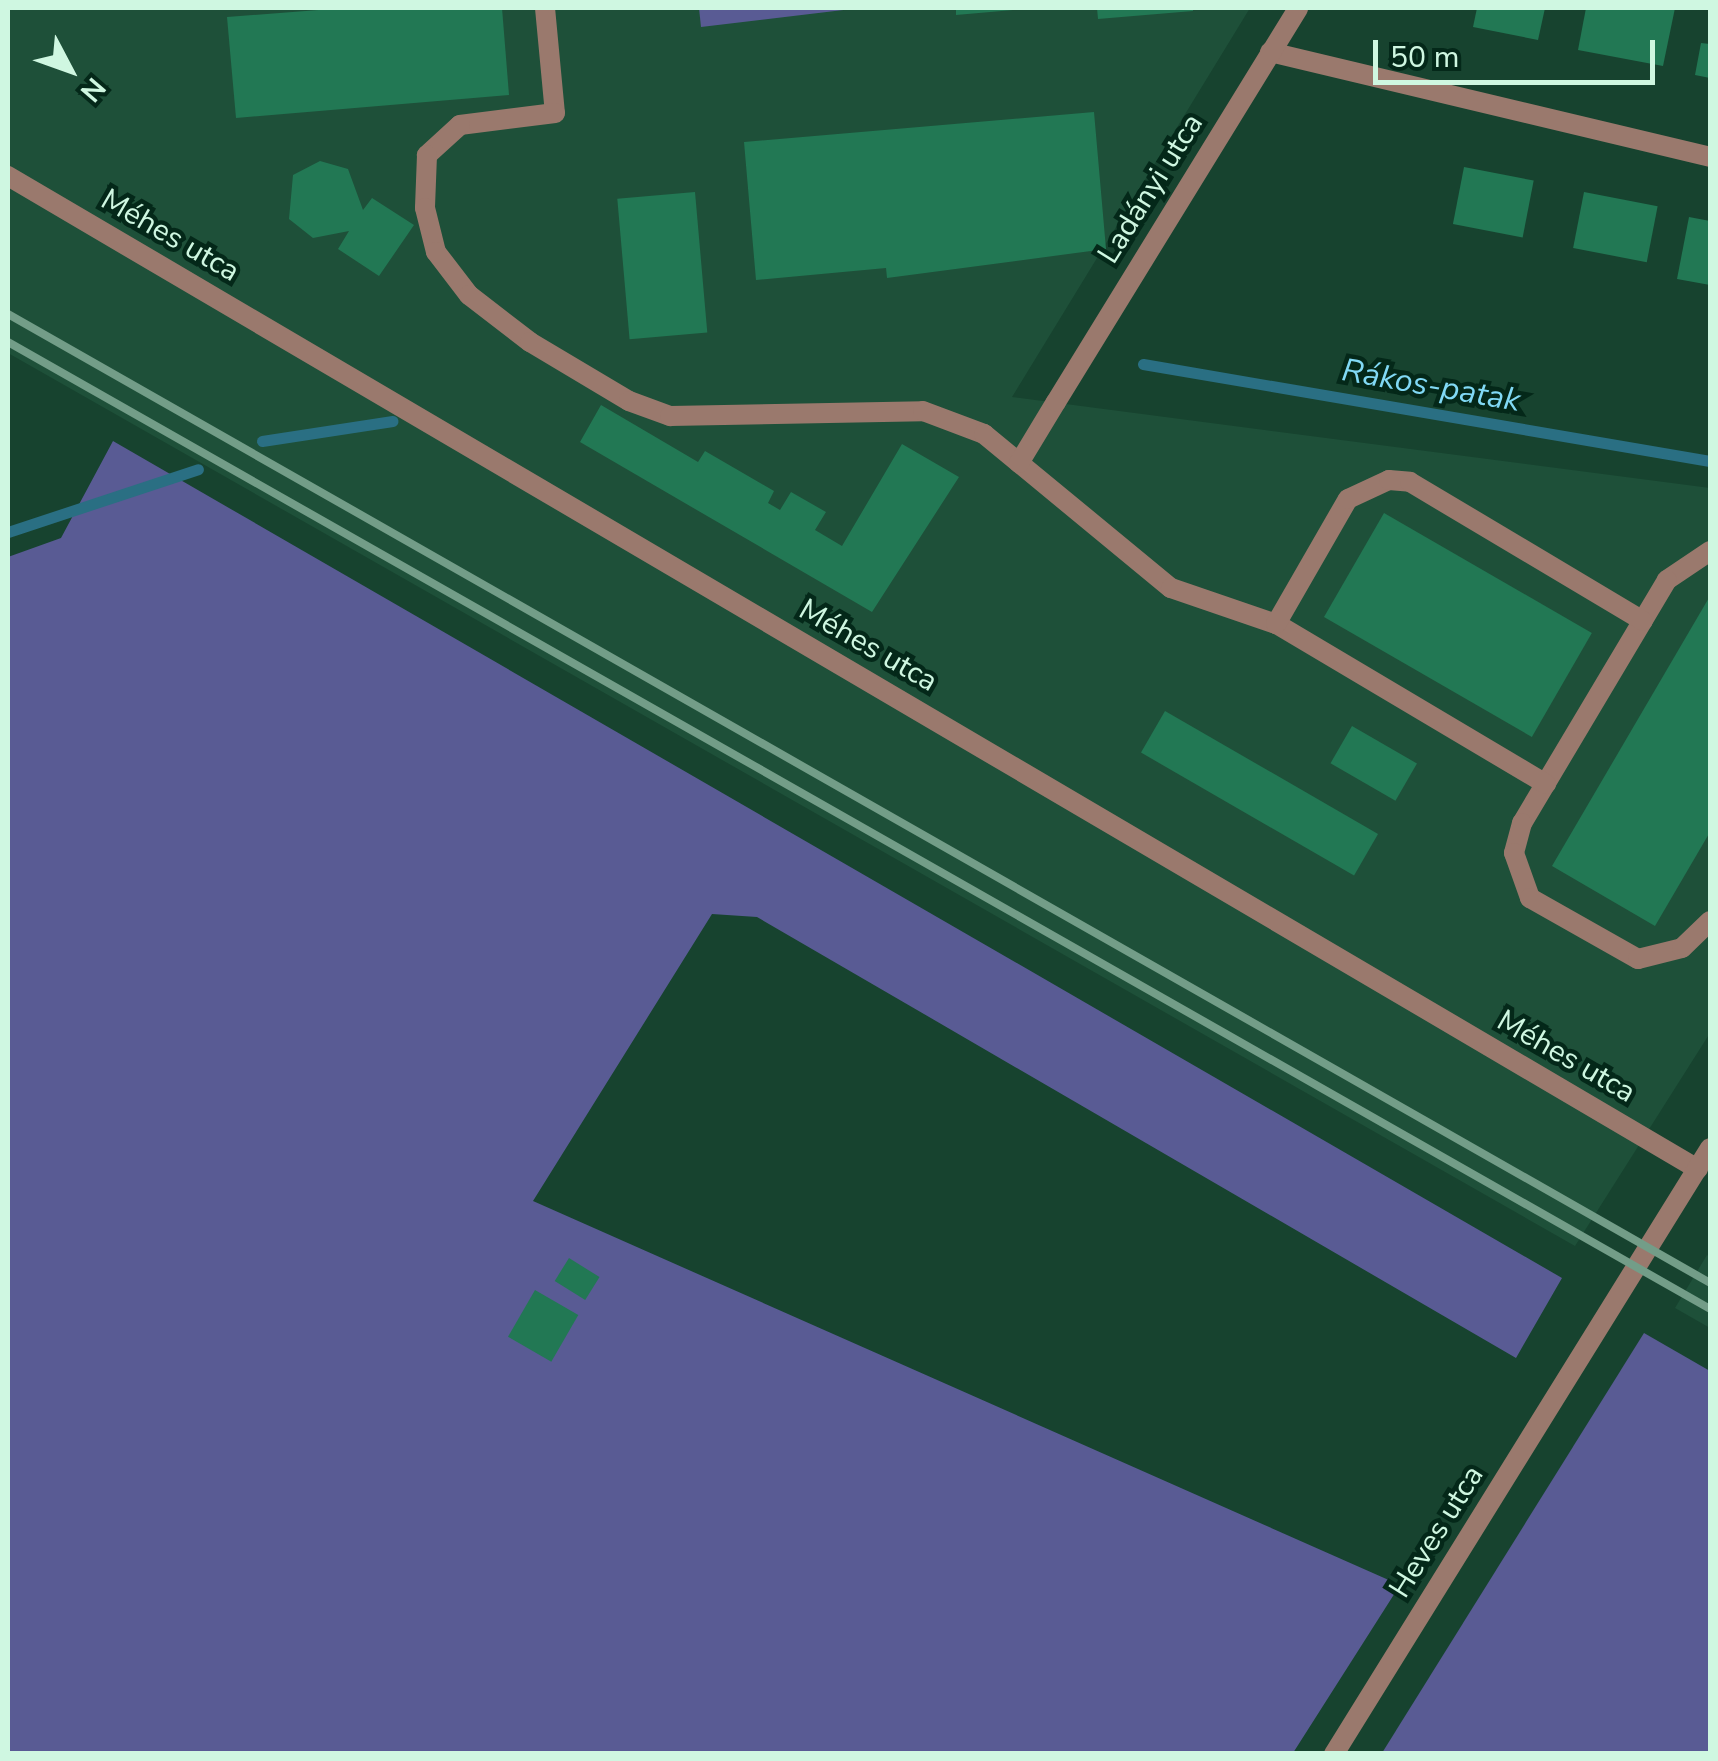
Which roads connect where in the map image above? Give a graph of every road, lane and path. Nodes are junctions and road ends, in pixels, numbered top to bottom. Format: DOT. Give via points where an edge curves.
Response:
graph roads {
  1 [pos="545,8"];
  2 [pos="1298,8"];
  3 [pos="1270,52"];
  4 [pos="1710,158"];
  5 [pos="8,176"];
  6 [pos="1019,463"];
  7 [pos="1710,551"];
  8 [pos="1643,621"];
  9 [pos="1276,624"];
  10 [pos="1546,784"];
  11 [pos="1710,921"];
  12 [pos="1710,1148"];
  13 [pos="1698,1169"];
  14 [pos="1334,1754"];
  1 -- 6 [label="street" via="555,112 460,125 427,156 425,208 436,252 469,295 530,342 630,402 670,416 923,411 984,434"];
  2 -- 3 [label="street, Ladányi utca"];
  3 -- 4 [label="street"];
  3 -- 6 [label="street, Ladányi utca"];
  5 -- 13 [label="street, Méhes utca"];
  6 -- 9 [label="street" via="1171,588"];
  7 -- 8 [label="street" via="1667,580"];
  8 -- 9 [label="street" via="1410,482 1389,480 1348,499"];
  8 -- 10 [label="street"];
  9 -- 10 [label="street"];
  10 -- 11 [label="street" via="1514,854 1530,898 1638,959 1682,948"];
  12 -- 13 [label="street"];
  13 -- 14 [label="street, Heves utca"];
}
